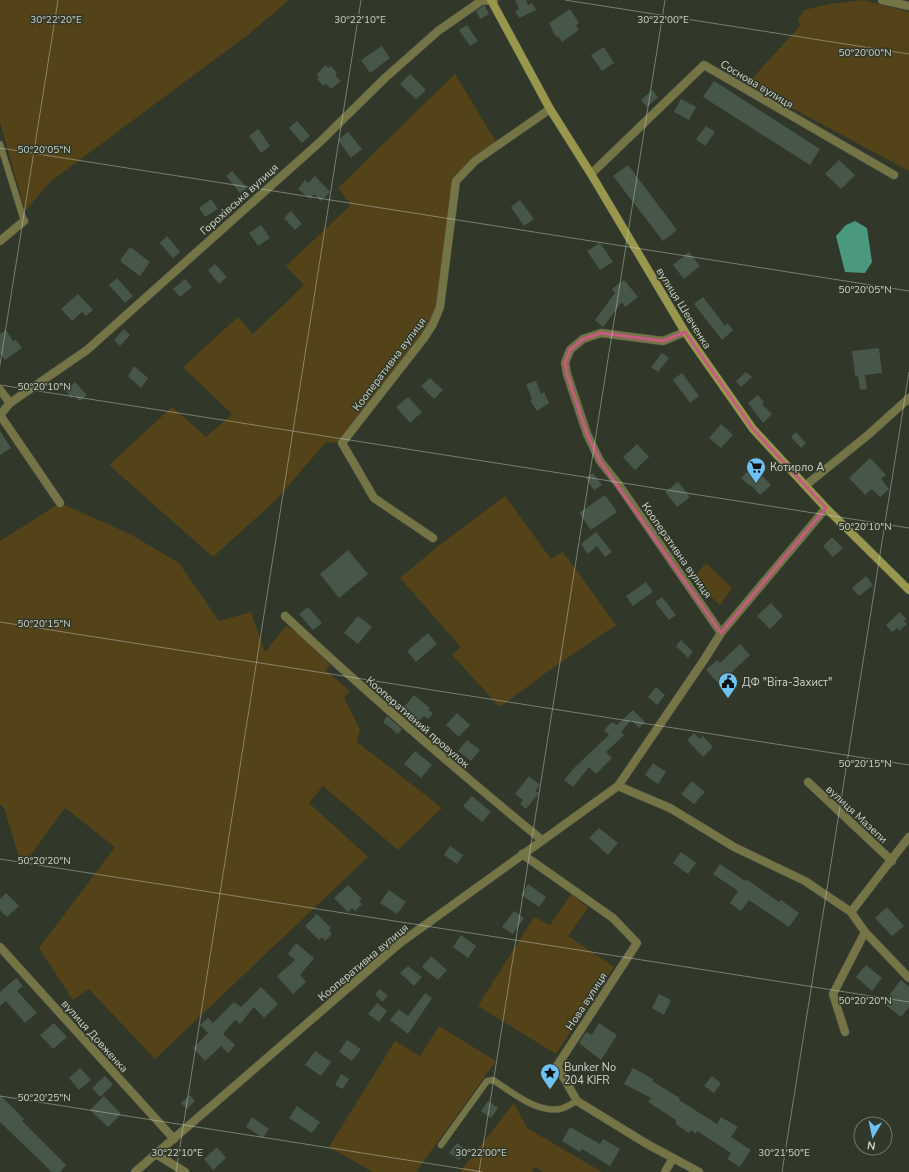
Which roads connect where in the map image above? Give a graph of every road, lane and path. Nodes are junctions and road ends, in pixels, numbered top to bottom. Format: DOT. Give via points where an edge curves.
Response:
graph roads {
  1 [pos="492,0"];
  2 [pos="882,0"];
  3 [pos="909,6"];
  4 [pos="550,109"];
  5 [pos="0,144"];
  6 [pos="592,174"];
  7 [pos="894,175"];
  8 [pos="24,221"];
  9 [pos="0,241"];
  10 [pos="685,332"];
  11 [pos="0,390"];
  12 [pos="909,398"];
  13 [pos="10,403"];
  14 [pos="0,415"];
  15 [pos="806,485"];
  16 [pos="60,503"];
  17 [pos="826,508"];
  18 [pos="433,538"];
  19 [pos="909,590"];
  20 [pos="284,616"];
  21 [pos="721,633"];
  22 [pos="808,782"];
  23 [pos="618,786"];
  24 [pos="909,837"];
  25 [pos="542,840"];
  26 [pos="522,854"];
  27 [pos="892,861"];
  28 [pos="851,912"];
  29 [pos="865,932"];
  30 [pos="0,947"];
  31 [pos="909,978"];
  32 [pos="844,1032"];
  33 [pos="577,1101"];
  34 [pos="174,1140"];
  35 [pos="440,1145"];
  36 [pos="156,1154"];
  37 [pos="673,1158"];
  38 [pos="135,1172"];
  39 [pos="185,1172"];
  40 [pos="665,1172"];
  41 [pos="699,1172"];
  1 -- 4 [label="street, вулиця Шевченка"];
  1 -- 13 [label="street, Горохівська вулиця" via="481,1 438,31 385,78 321,141 87,350"];
  2 -- 3 [label="street"];
  4 -- 6 [label="street, вулиця Шевченка"];
  4 -- 18 [label="street, Кооперативна вулиця" via="475,161 456,182 440,307 433,324 342,443 374,498"];
  5 -- 8 [label="lane"];
  6 -- 7 [label="street, Соснова вулиця" via="704,65"];
  6 -- 10 [label="street, вулиця Шевченка"];
  8 -- 9 [label="street"];
  10 -- 15 [label="street, вулиця Шевченка" via="753,429"];
  10 -- 21 [label="street, Кооперативна вулиця" via="663,341 601,333 583,339 570,350 565,363 587,434 600,461"];
  11 -- 13 [label="street"];
  12 -- 15 [label="street"];
  13 -- 14 [label="street, Горохівська вулиця"];
  14 -- 16 [label="street"];
  15 -- 17 [label="street, вулиця Шевченка"];
  17 -- 19 [label="street, вулиця Шевченка"];
  17 -- 21 [label="street, Кооперативна вулиця"];
  20 -- 25 [label="street, Кооперативний провулок" via="440,756"];
  21 -- 23 [label="street, Кооперативна вулиця"];
  22 -- 27 [label="street, вулиця Мазепи"];
  23 -- 25 [label="street, Кооперативна вулиця"];
  23 -- 28 [label="street" via="670,808 734,847 805,881"];
  24 -- 27 [label="street, вулиця Мазепи"];
  25 -- 26 [label="street, Кооперативна вулиця"];
  26 -- 33 [label="street, Нова вулиця" via="613,918 637,943 557,1066"];
  26 -- 34 [label="street, Кооперативна вулиця" via="400,943"];
  27 -- 28 [label="street, вулиця Мазепи"];
  28 -- 29 [label="street"];
  29 -- 31 [label="street"];
  29 -- 32 [label="street" via="833,994"];
  30 -- 34 [label="street, вулиця Довженка"];
  33 -- 35 [label="lane" via="561,1109 546,1110 493,1080 487,1081"];
  33 -- 37 [label="street, Нова вулиця"];
  34 -- 36 [label="street, Кооперативна вулиця"];
  36 -- 38 [label="street, Кооперативна вулиця"];
  36 -- 39 [label="street"];
  37 -- 40 [label="street"];
  37 -- 41 [label="street, Нова вулиця"];
}
